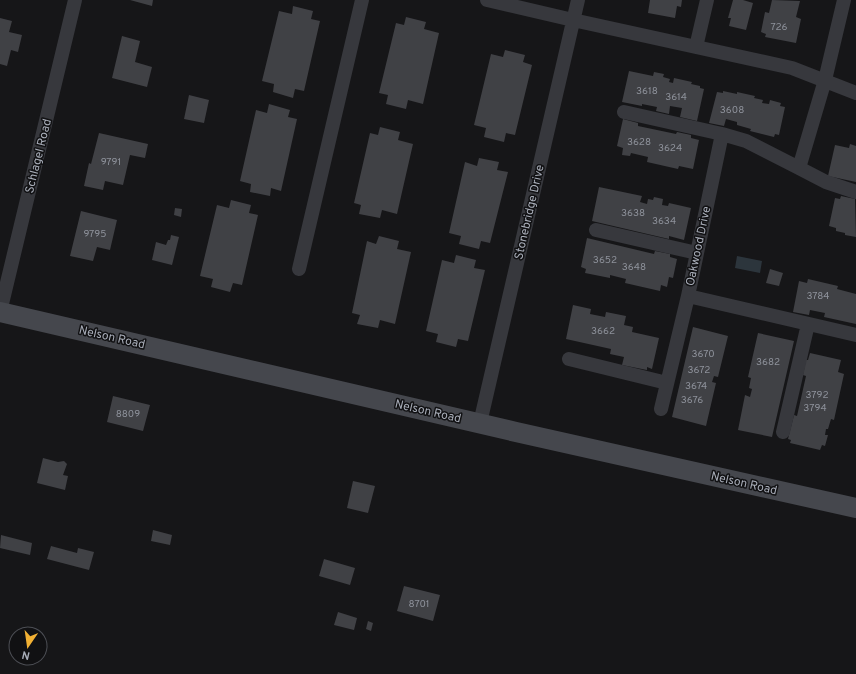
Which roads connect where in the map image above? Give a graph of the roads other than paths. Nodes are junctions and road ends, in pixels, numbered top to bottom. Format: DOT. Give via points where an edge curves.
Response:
graph roads {
  1 [pos="75,0"];
  2 [pos="362,0"];
  3 [pos="487,0"];
  4 [pos="578,0"];
  5 [pos="707,0"];
  6 [pos="844,0"];
  7 [pos="573,20"];
  8 [pos="696,47"];
  9 [pos="825,80"];
  10 [pos="856,93"];
  11 [pos="624,112"];
  12 [pos="722,134"];
  13 [pos="799,168"];
  14 [pos="856,192"];
  15 [pos="596,230"];
  16 [pos="697,253"];
  17 [pos="299,269"];
  18 [pos="688,296"];
  19 [pos="0,312"];
  20 [pos="808,324"];
  21 [pos="856,335"];
  22 [pos="569,359"];
  23 [pos="667,383"];
  24 [pos="661,409"];
  25 [pos="480,423"];
  26 [pos="784,432"];
  27 [pos="856,508"];
  1 -- 19 [label="street, Schlagel Road"];
  2 -- 17 [label="street"];
  3 -- 7 [label="street"];
  4 -- 7 [label="street, Stonebridge Drive"];
  5 -- 8 [label="street"];
  6 -- 9 [label="street"];
  7 -- 8 [label="street"];
  7 -- 25 [label="street, Stonebridge Drive"];
  8 -- 9 [label="street" via="792,68"];
  9 -- 10 [label="street"];
  9 -- 13 [label="street"];
  11 -- 12 [label="street"];
  12 -- 13 [label="street" via="746,141"];
  12 -- 16 [label="street, Oakwood Drive"];
  13 -- 14 [label="street" via="826,182"];
  15 -- 16 [label="street"];
  16 -- 18 [label="street, Oakwood Drive"];
  18 -- 20 [label="street, Oakwood Drive"];
  18 -- 23 [label="street"];
  19 -- 25 [label="main road, Nelson Road"];
  20 -- 21 [label="street, Oakwood Drive"];
  20 -- 26 [label="street"];
  22 -- 23 [label="street"];
  23 -- 24 [label="street"];
  25 -- 27 [label="main road, Nelson Road"];
}
